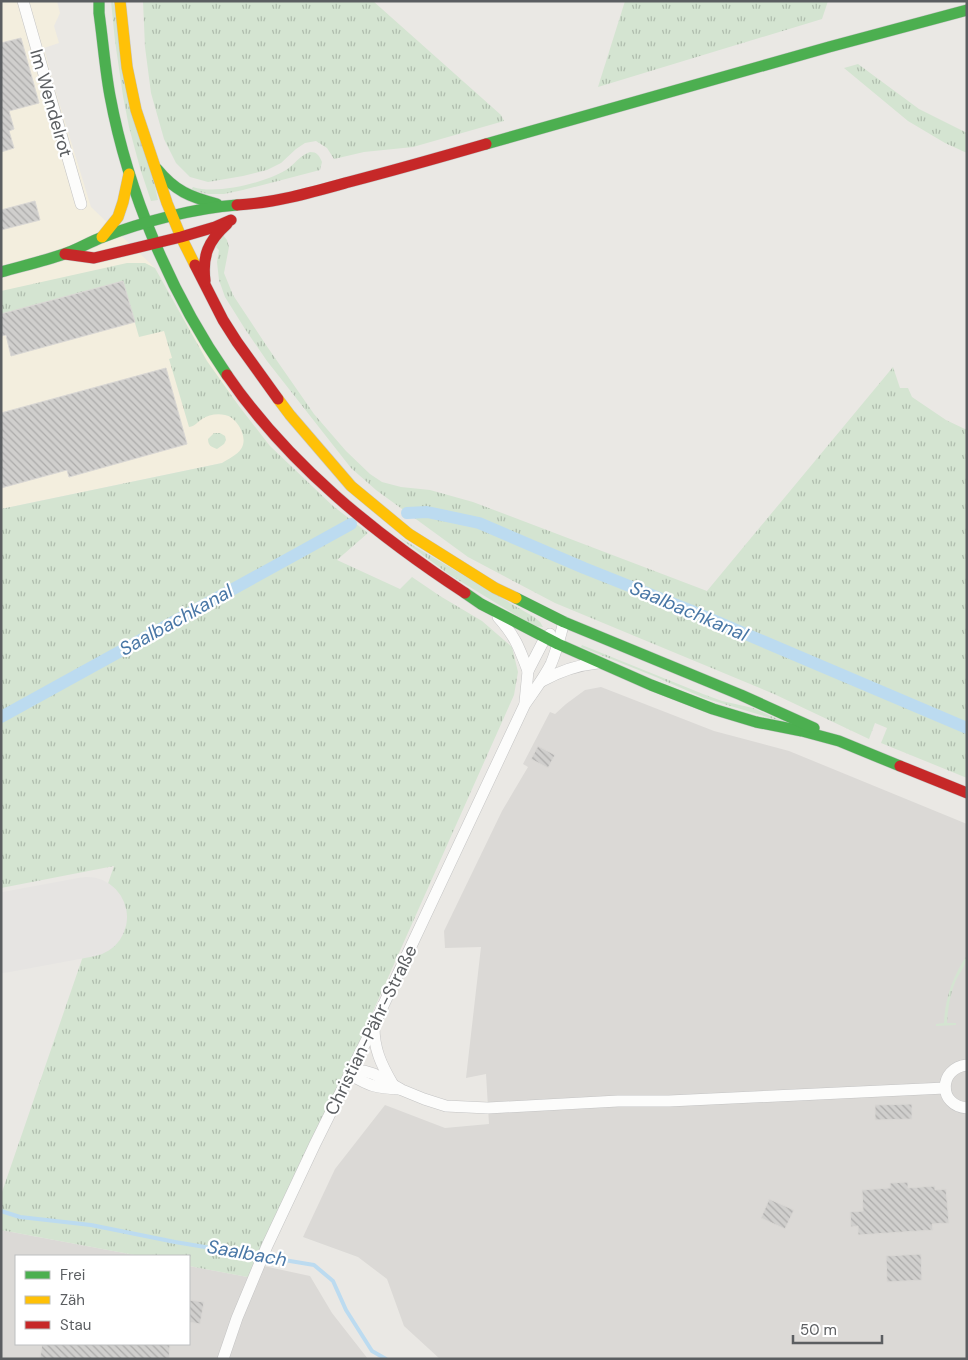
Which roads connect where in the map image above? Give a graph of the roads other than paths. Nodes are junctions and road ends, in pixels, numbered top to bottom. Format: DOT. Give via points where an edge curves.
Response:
graph roads {
  1 [pos="23,1"];
  2 [pos="99,1"];
  3 [pos="120,1"];
  4 [pos="967,10"];
  5 [pos="153,163"];
  6 [pos="129,174"];
  7 [pos="80,204"];
  8 [pos="257,204"];
  9 [pos="223,206"];
  10 [pos="172,217"];
  11 [pos="232,220"];
  12 [pos="147,223"];
  13 [pos="102,236"];
  14 [pos="181,237"];
  15 [pos="156,244"];
  16 [pos="65,254"];
  17 [pos="1,272"];
  18 [pos="206,288"];
  19 [pos="492,610"];
  20 [pos="564,622"];
  21 [pos="546,638"];
  22 [pos="558,644"];
  23 [pos="599,662"];
  24 [pos="528,671"];
  25 [pos="541,682"];
  26 [pos="525,704"];
  27 [pos="839,742"];
  28 [pos="967,793"];
  29 [pos="374,1025"];
  30 [pos="967,1064"];
  31 [pos="349,1074"];
  32 [pos="397,1087"];
  33 [pos="945,1088"];
  34 [pos="967,1108"];
  35 [pos="223,1359"];
  1 -- 7 [label="street, Im Wendelrot"];
  2 -- 6 [label="main road" via="110,96"];
  3 -- 5 [label="main road" via="131,90"];
  4 -- 8 [label="main road" via="435,159"];
  5 -- 9 [label="main road" via="166,180 184,194"];
  5 -- 10 [label="main road"];
  6 -- 12 [label="main road"];
  6 -- 13 [label="main road" via="118,217"];
  8 -- 9 [label="main road"];
  8 -- 11 [label="main road"];
  9 -- 10 [label="main road"];
  10 -- 12 [label="main road"];
  10 -- 14 [label="main road"];
  11 -- 14 [label="main road"];
  11 -- 18 [label="main road" via="205,252"];
  12 -- 13 [label="main road"];
  12 -- 15 [label="main road"];
  13 -- 16 [label="main road"];
  14 -- 15 [label="main road"];
  14 -- 18 [label="main road"];
  15 -- 16 [label="main road" via="94,258"];
  15 -- 19 [label="main road" via="182,302 213,355 244,400 279,441 369,524 422,565"];
  16 -- 17 [label="main road"];
  18 -- 20 [label="main road" via="237,342 290,415 351,486 436,552 495,588"];
  19 -- 21 [label="main road"];
  19 -- 24 [label="street" via="519,645"];
  20 -- 21 [label="street, Christian-Pähr-Straße"];
  20 -- 22 [label="street, Christian-Pähr-Straße"];
  20 -- 27 [label="main road" via="771,707"];
  21 -- 22 [label="main road"];
  21 -- 24 [label="street, Christian-Pähr-Straße"];
  22 -- 23 [label="main road"];
  22 -- 25 [label="street, Christian-Pähr-Straße"];
  23 -- 25 [label="street" via="568,668"];
  23 -- 27 [label="main road" via="713,709"];
  24 -- 26 [label="street, Christian-Pähr-Straße"];
  25 -- 26 [label="street, Christian-Pähr-Straße"];
  26 -- 29 [label="street, Christian-Pähr-Straße"];
  27 -- 28 [label="main road"];
  29 -- 31 [label="street, Christian-Pähr-Straße"];
  29 -- 32 [label="street" via="378,1054"];
  30 -- 33 [label="street" via="949,1074"];
  31 -- 32 [label="street" via="364,1071"];
  31 -- 35 [label="street, Christian-Pähr-Straße" via="267,1246"];
  32 -- 33 [label="street" via="446,1106 502,1108"];
  33 -- 34 [label="street" via="950,1101"];
}
